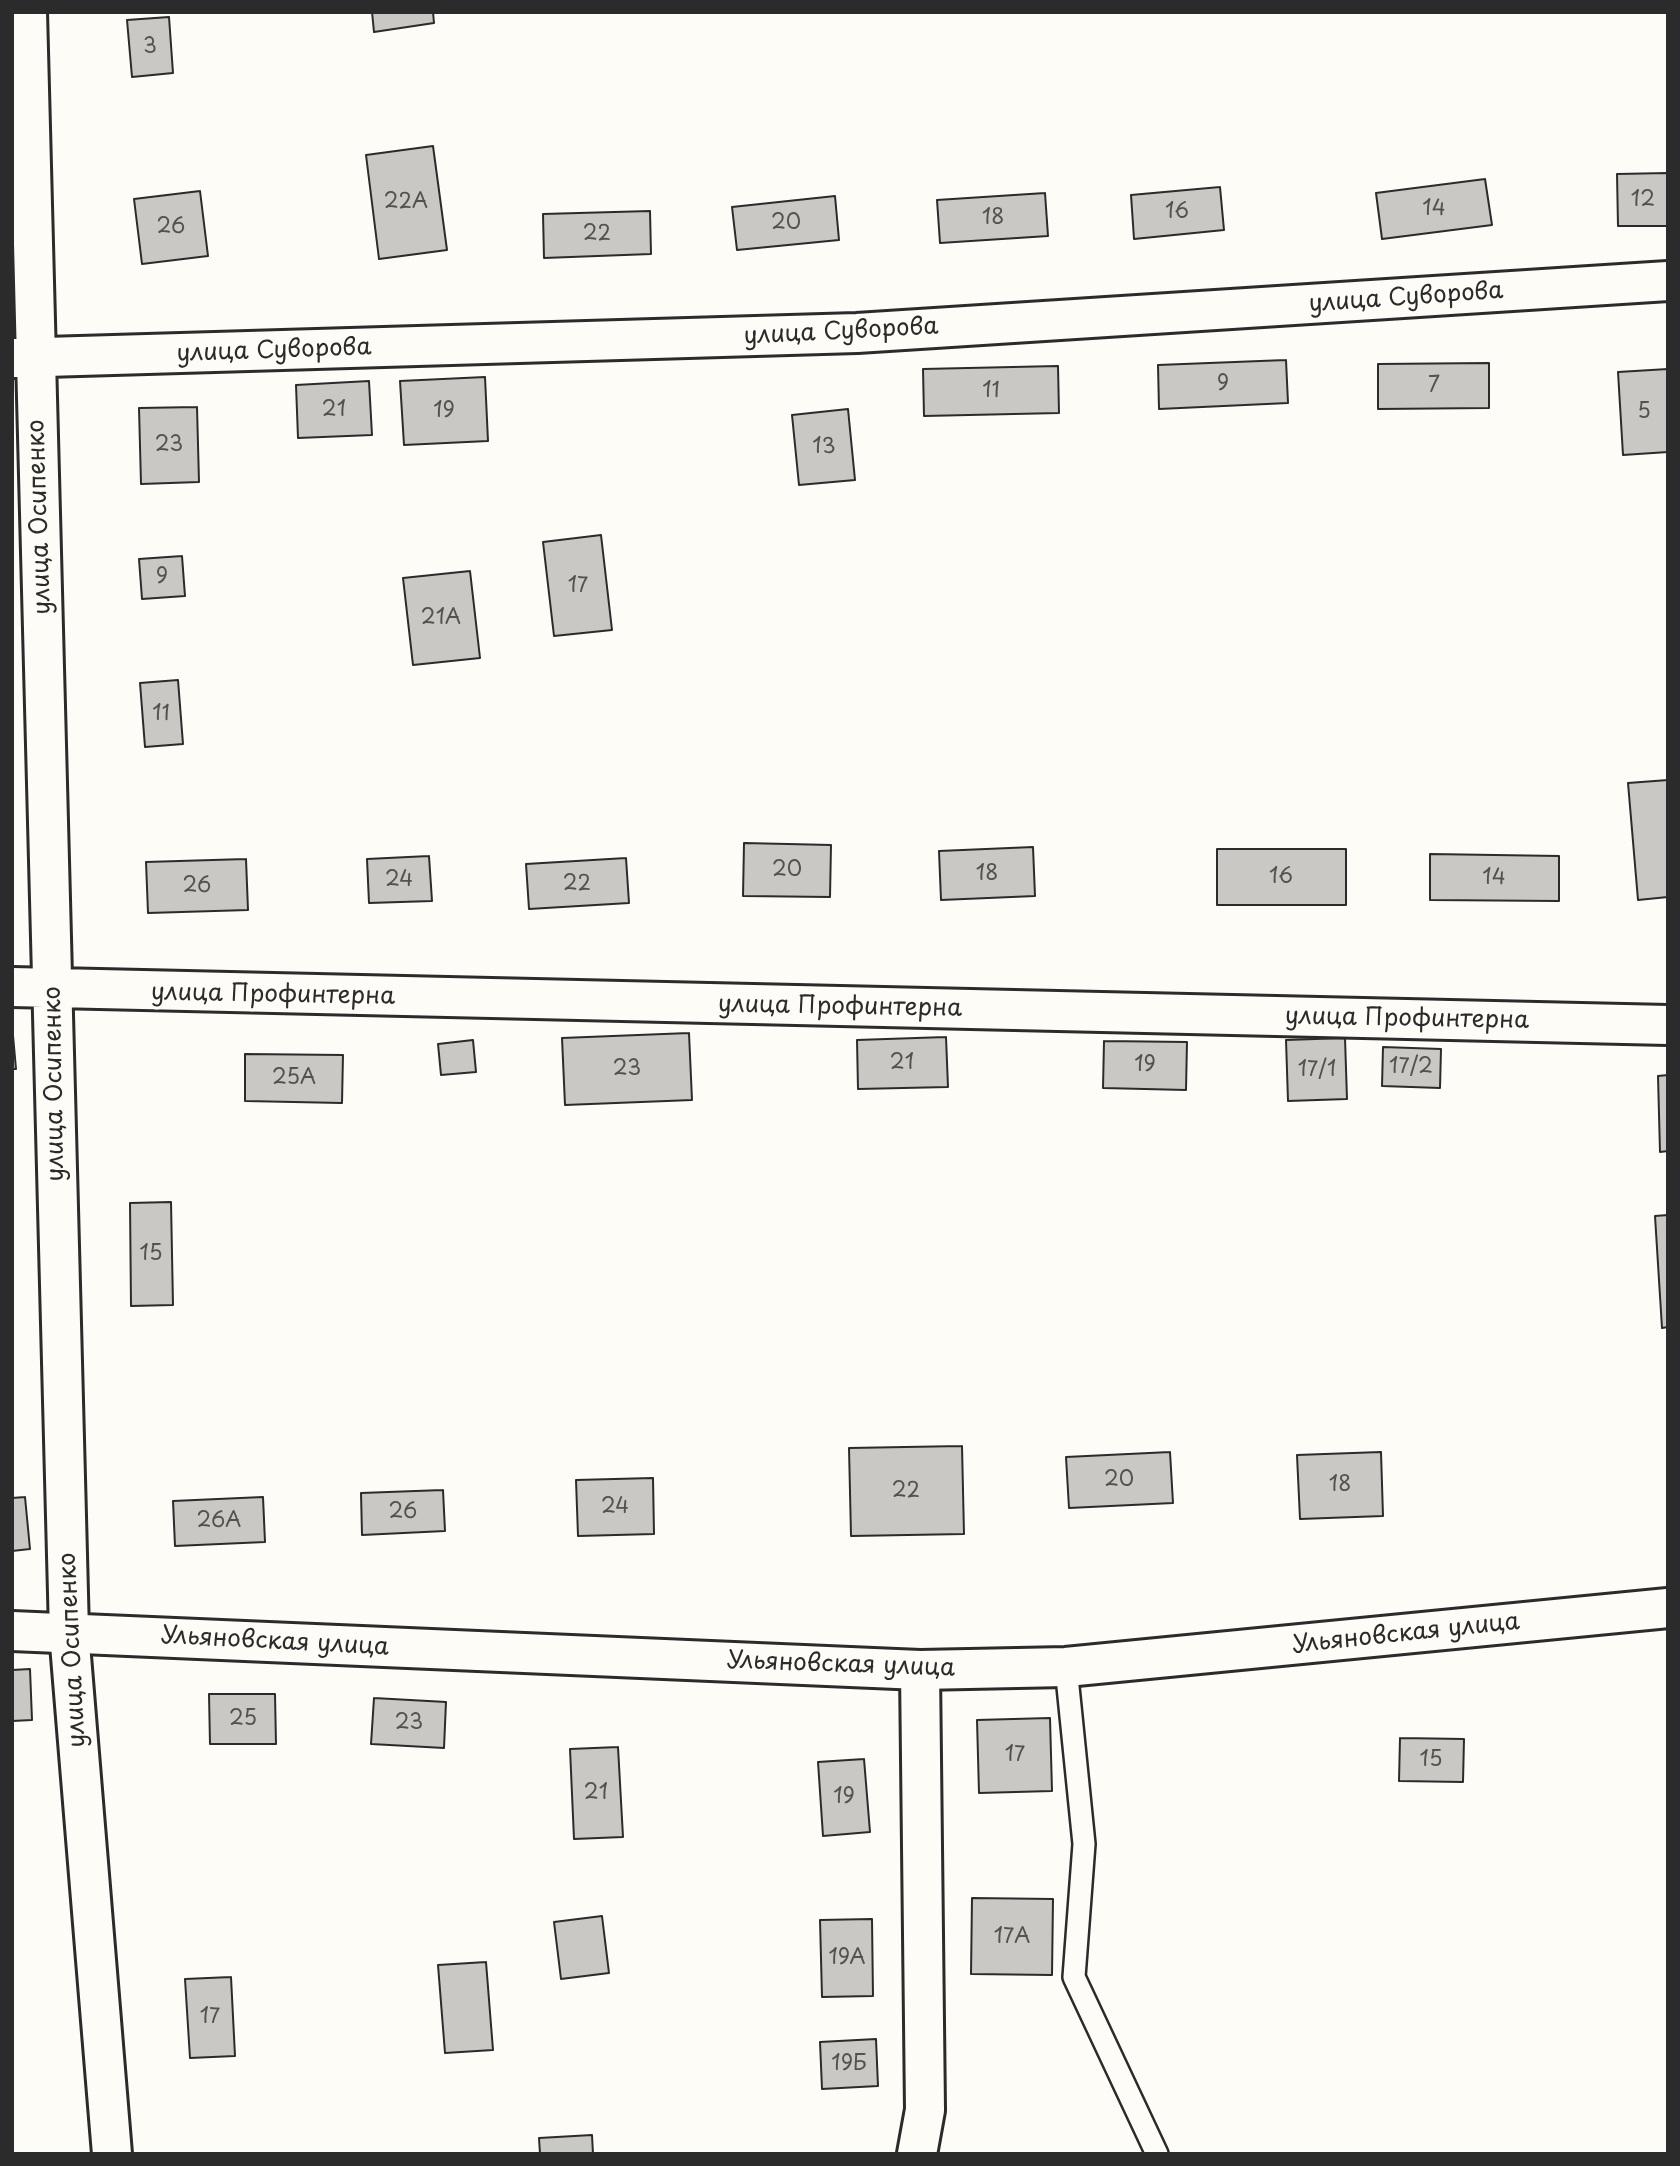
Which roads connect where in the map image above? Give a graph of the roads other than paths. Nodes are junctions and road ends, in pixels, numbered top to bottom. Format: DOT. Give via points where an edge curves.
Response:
graph roads {
  1 [pos="27,12"];
  2 [pos="1668,281"];
  3 [pos="24,359"];
  4 [pos="12,988"];
  5 [pos="53,990"];
  6 [pos="1668,1025"];
  7 [pos="1668,1608"];
  8 [pos="12,1631"];
  9 [pos="69,1632"];
  10 [pos="1066,1667"];
  11 [pos="920,1670"];
  12 [pos="112,2154"];
  13 [pos="917,2154"];
  14 [pos="1157,2154"];
  1 -- 3 [label="street, улица Осипенко"];
  2 -- 3 [label="street, улица Суворова" via="857,332"];
  3 -- 5 [label="street, улица Осипенко"];
  4 -- 5 [label="street, улица Профинтерна"];
  5 -- 6 [label="street, улица Профинтерна"];
  5 -- 9 [label="street, улица Осипенко"];
  7 -- 10 [label="street, Ульяновская улица"];
  8 -- 9 [label="street, Ульяновская улица"];
  9 -- 11 [label="street, Ульяновская улица"];
  9 -- 12 [label="street, улица Осипенко"];
  10 -- 11 [label="street, Ульяновская улица"];
  10 -- 14 [label="lane" via="1084,1844 1074,1977"];
  11 -- 13 [label="street" via="925,2110"];
}
